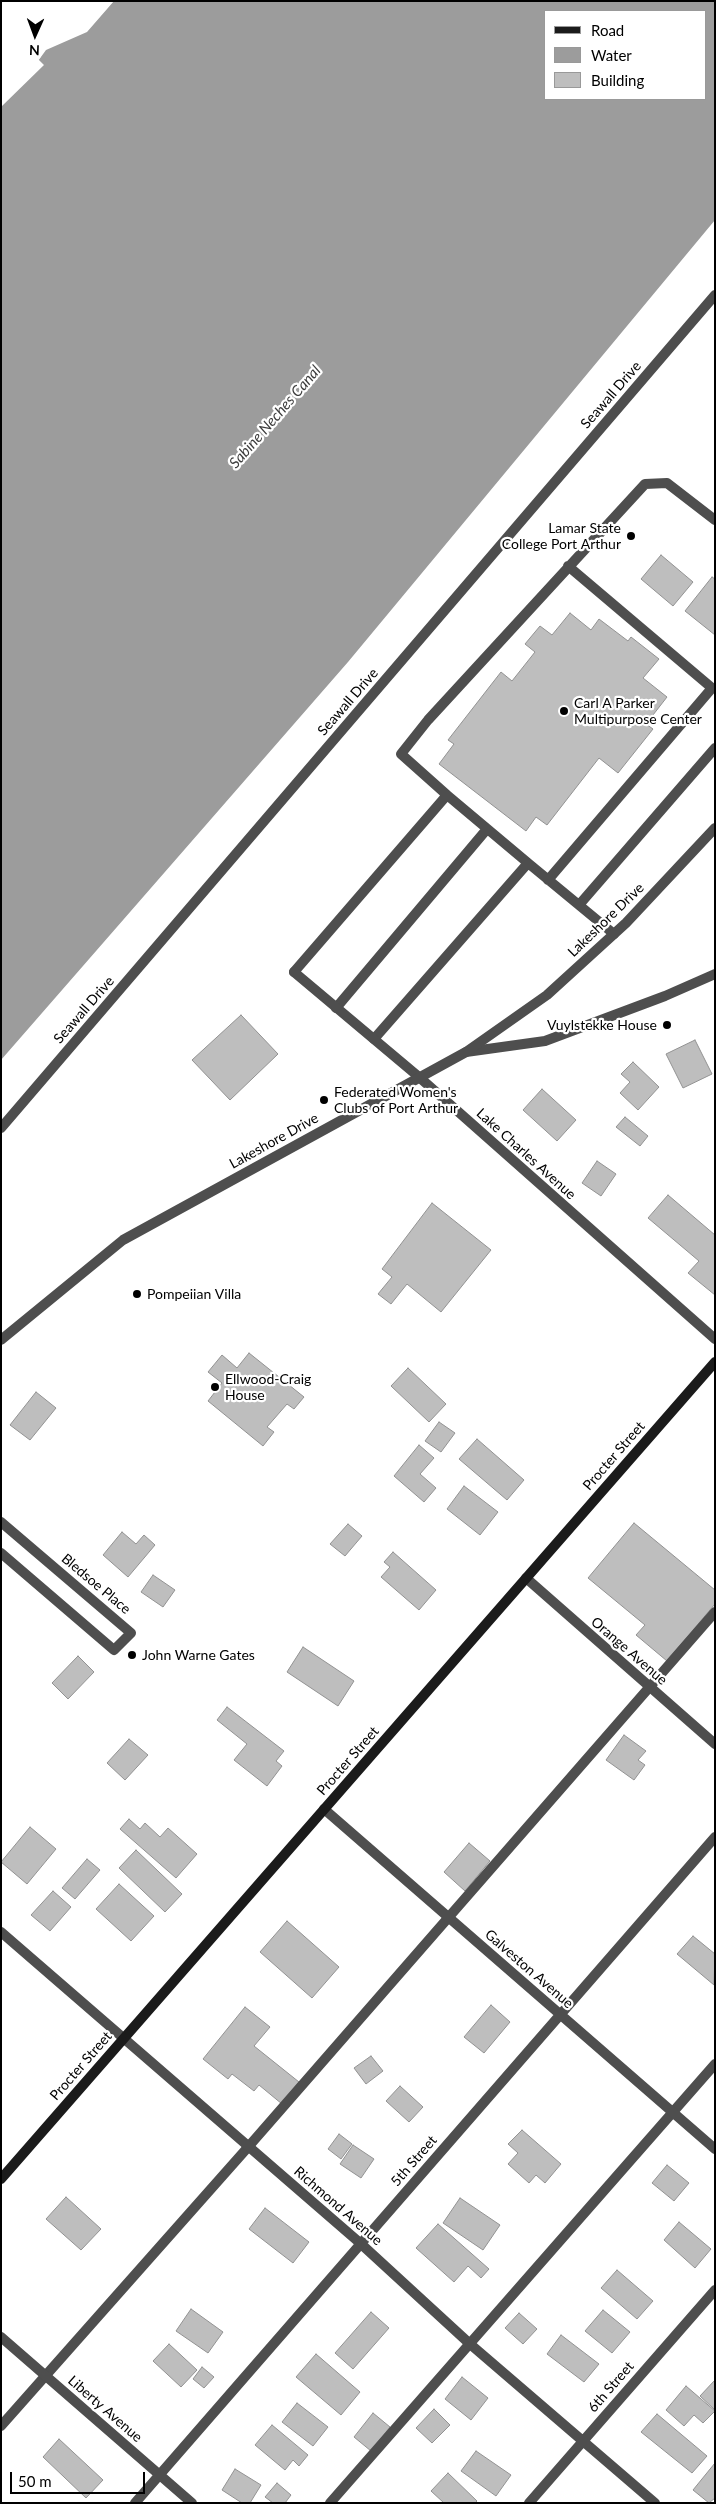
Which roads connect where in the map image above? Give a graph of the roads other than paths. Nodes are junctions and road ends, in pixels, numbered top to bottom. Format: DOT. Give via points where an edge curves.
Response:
graph roads {
  1 [pos="715,295"];
  2 [pos="715,520"];
  3 [pos="568,566"];
  4 [pos="714,689"];
  5 [pos="715,748"];
  6 [pos="448,794"];
  7 [pos="715,828"];
  8 [pos="487,829"];
  9 [pos="528,863"];
  10 [pos="548,880"];
  11 [pos="579,906"];
  12 [pos="614,934"];
  13 [pos="715,974"];
  14 [pos="336,1008"];
  15 [pos="374,1039"];
  16 [pos="466,1052"];
  17 [pos="418,1076"];
  18 [pos="1,1128"];
  19 [pos="715,1339"];
  20 [pos="1,1340"];
  21 [pos="715,1362"];
  22 [pos="1,1522"];
  23 [pos="1,1553"];
  24 [pos="526,1578"];
  25 [pos="715,1612"];
  26 [pos="650,1687"];
  27 [pos="715,1744"];
  28 [pos="324,1809"];
  29 [pos="715,1837"];
  30 [pos="448,1917"];
  31 [pos="1,1932"];
  32 [pos="560,2014"];
  33 [pos="124,2038"];
  34 [pos="715,2064"];
  35 [pos="672,2113"];
  36 [pos="249,2146"];
  37 [pos="715,2150"];
  38 [pos="1,2178"];
  39 [pos="360,2243"];
  40 [pos="715,2290"];
  41 [pos="1,2337"];
  42 [pos="470,2344"];
  43 [pos="45,2375"];
  44 [pos="1,2426"];
  45 [pos="582,2441"];
  46 [pos="160,2475"];
  47 [pos="135,2503"];
  48 [pos="192,2503"];
  49 [pos="330,2503"];
  50 [pos="529,2503"];
  51 [pos="655,2503"];
  1 -- 18 [label="street, Seawall Drive"];
  2 -- 3 [label="street" via="666,483 645,484"];
  3 -- 4 [label="street"];
  3 -- 6 [label="street" via="401,754"];
  4 -- 10 [label="street"];
  5 -- 11 [label="street"];
  6 -- 8 [label="street"];
  6 -- 14 [label="street, Lake Charles Avenue" via="294,972"];
  7 -- 12 [label="street, Lakeshore Drive"];
  8 -- 9 [label="street"];
  8 -- 14 [label="street"];
  9 -- 10 [label="street"];
  9 -- 15 [label="street"];
  10 -- 11 [label="street"];
  11 -- 12 [label="street"];
  12 -- 16 [label="street, Lakeshore Drive" via="547,995"];
  13 -- 16 [label="street" via="545,1041"];
  14 -- 15 [label="street, Lake Charles Avenue"];
  15 -- 17 [label="street, Lake Charles Avenue"];
  16 -- 17 [label="street, Lakeshore Drive"];
  17 -- 19 [label="street, Lake Charles Avenue"];
  17 -- 20 [label="street, Lakeshore Drive" via="123,1240"];
  21 -- 24 [label="main road, Procter Street"];
  22 -- 23 [label="street, Bledsoe Place" via="131,1632 114,1650"];
  24 -- 26 [label="street, Orange Avenue"];
  24 -- 28 [label="main road, Procter Street"];
  25 -- 26 [label="street"];
  26 -- 27 [label="street, Orange Avenue"];
  26 -- 30 [label="street"];
  28 -- 30 [label="street, Galveston Avenue"];
  28 -- 33 [label="main road, Procter Street"];
  29 -- 32 [label="street, 5th Street"];
  30 -- 32 [label="street, Galveston Avenue"];
  30 -- 36 [label="street"];
  31 -- 33 [label="street, Richmond Avenue"];
  32 -- 35 [label="street, Galveston Avenue"];
  32 -- 39 [label="street, 5th Street"];
  33 -- 36 [label="street, Richmond Avenue"];
  33 -- 38 [label="main road, Procter Street"];
  34 -- 35 [label="street"];
  35 -- 37 [label="street, Galveston Avenue"];
  35 -- 42 [label="street"];
  36 -- 39 [label="street, Richmond Avenue"];
  36 -- 43 [label="street"];
  39 -- 42 [label="street, Richmond Avenue"];
  39 -- 46 [label="street, 5th Street"];
  40 -- 45 [label="street, 6th Street"];
  41 -- 43 [label="street, Liberty Avenue"];
  42 -- 45 [label="street, Richmond Avenue"];
  42 -- 49 [label="street"];
  43 -- 44 [label="street"];
  43 -- 46 [label="street, Liberty Avenue"];
  45 -- 50 [label="street, 6th Street"];
  45 -- 51 [label="street, Richmond Avenue"];
  46 -- 47 [label="street, 5th Street"];
  46 -- 48 [label="street, Liberty Avenue"];
}
